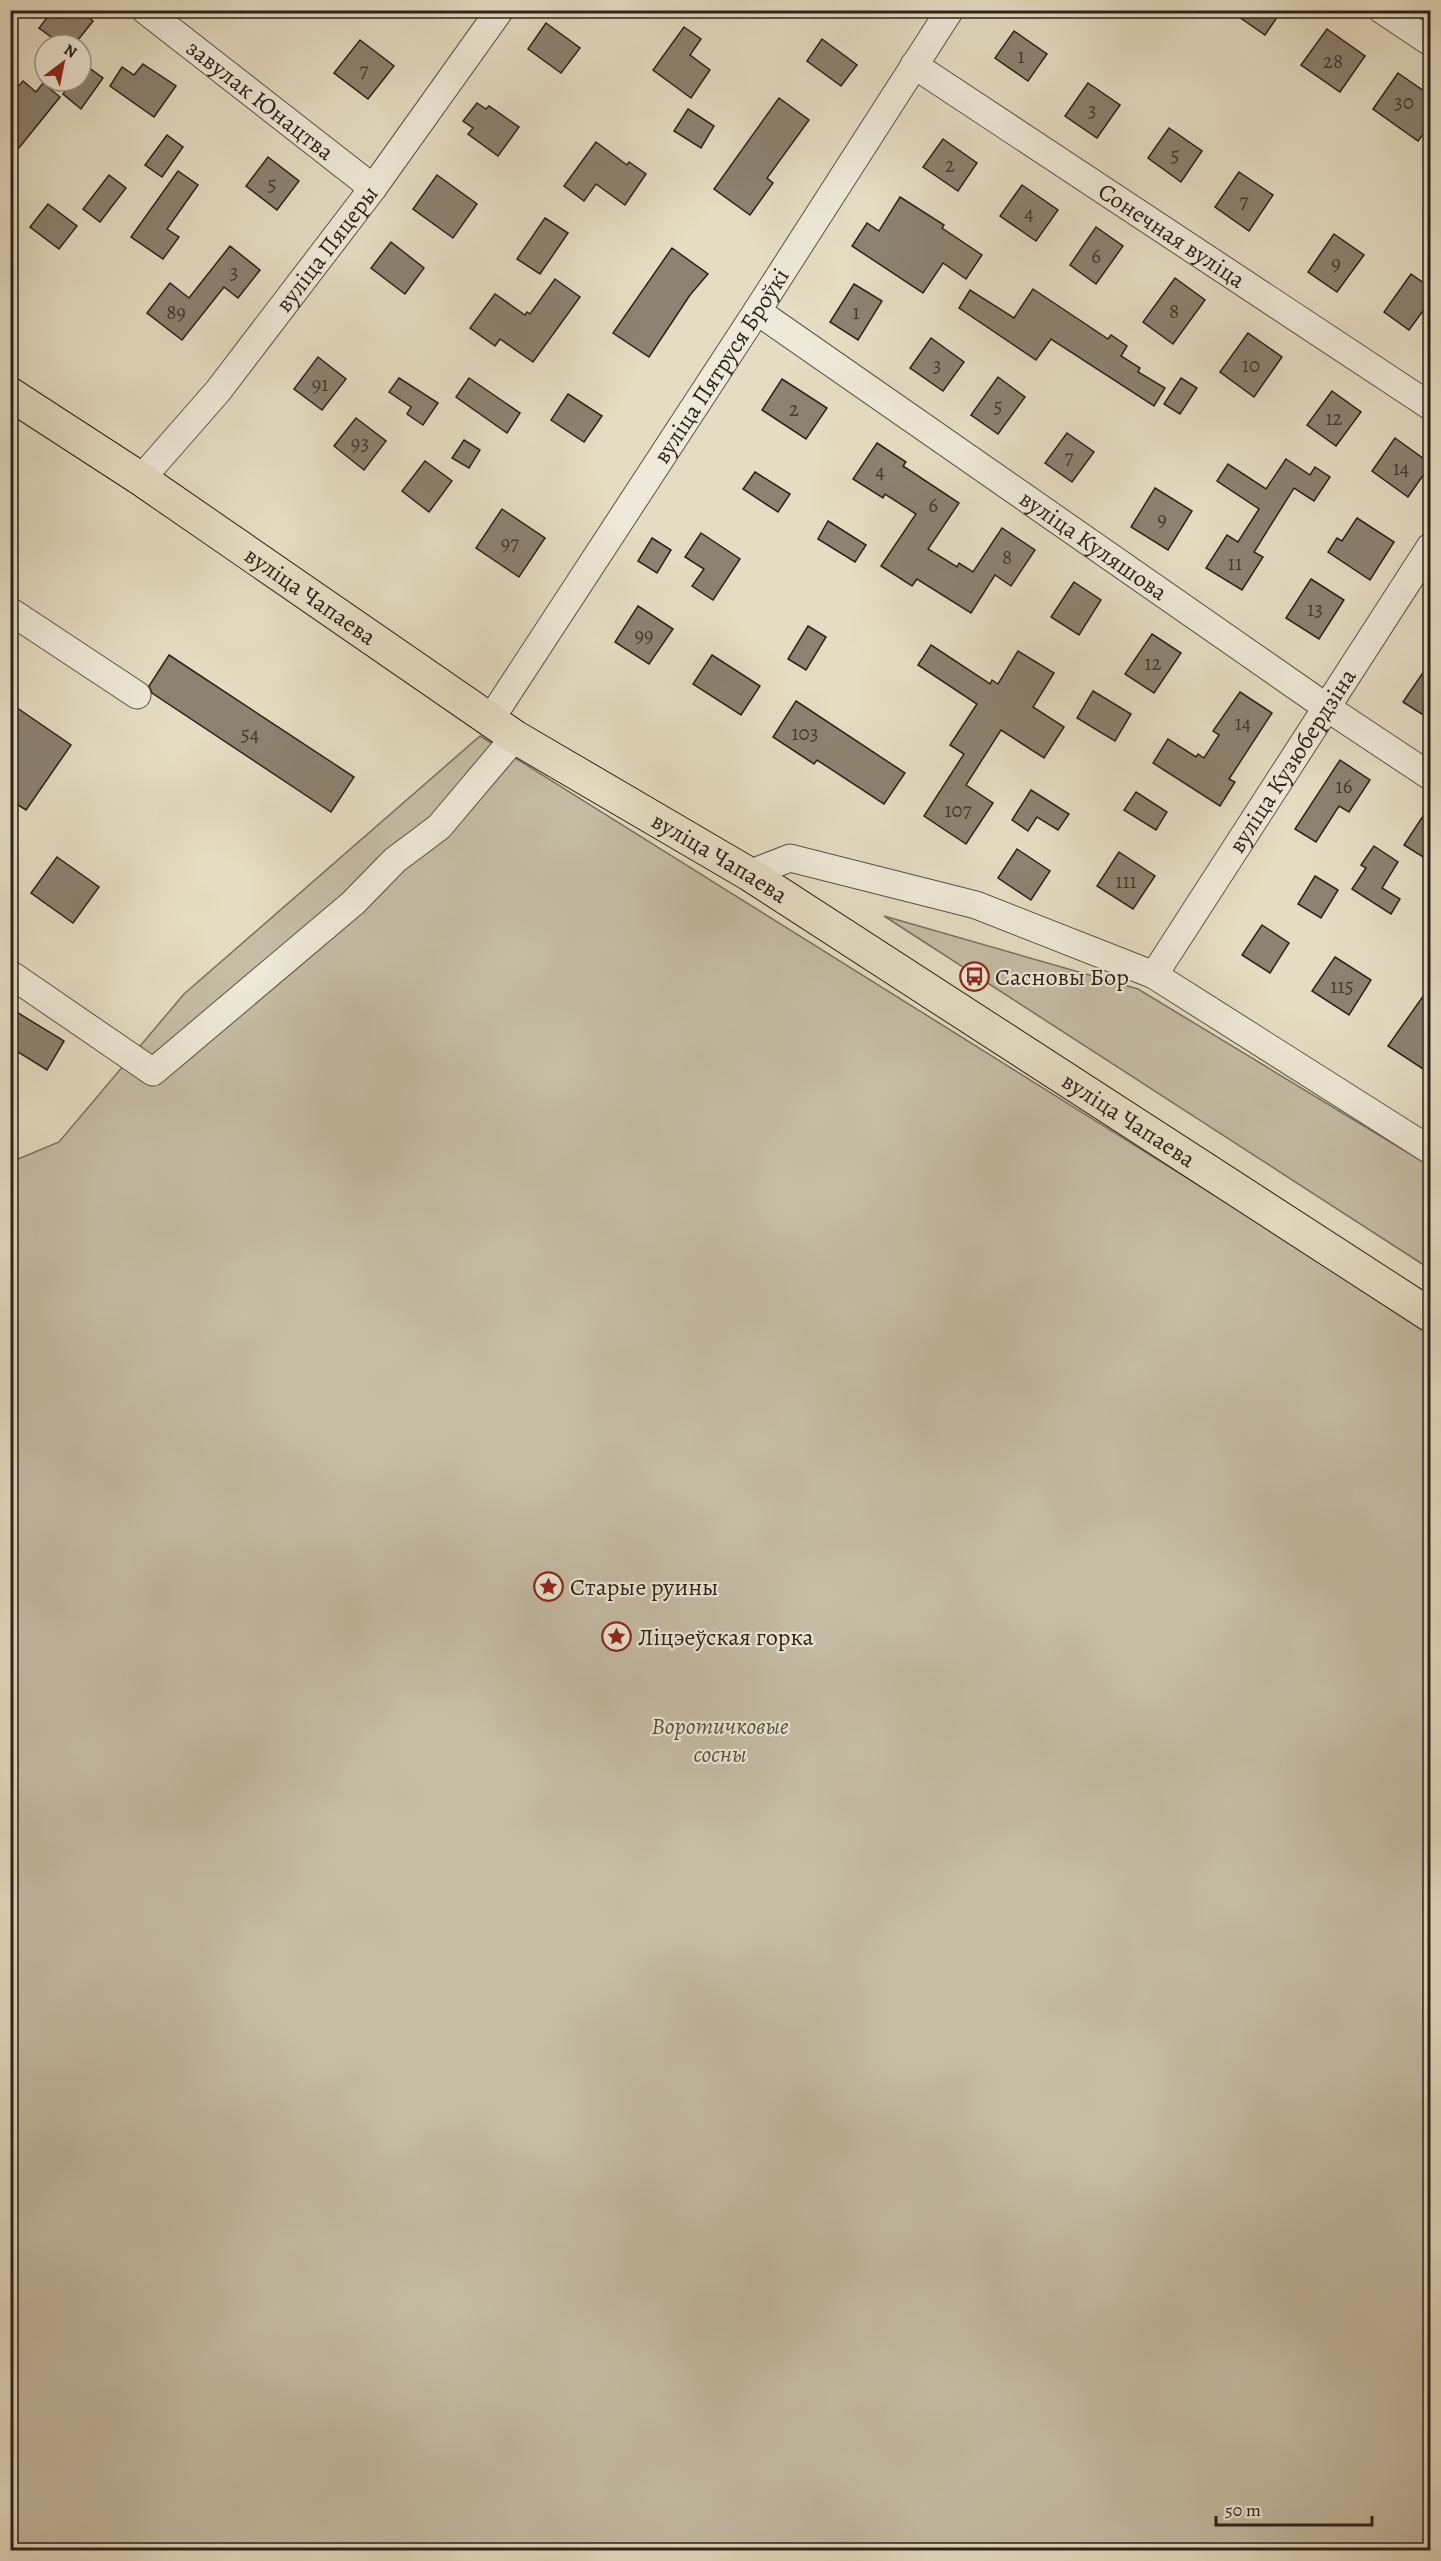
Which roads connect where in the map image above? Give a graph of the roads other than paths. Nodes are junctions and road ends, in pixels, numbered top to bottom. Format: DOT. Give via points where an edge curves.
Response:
graph roads {
  1 [pos="145,10"];
  2 [pos="500,10"];
  3 [pos="950,10"];
  4 [pos="1382,10"];
  5 [pos="1431,42"];
  6 [pos="914,65"];
  7 [pos="373,188"];
  8 [pos="757,311"];
  9 [pos="12,399"];
  10 [pos="1431,406"];
  11 [pos="141,479"];
  12 [pos="1431,547"];
  13 [pos="10,611"];
  14 [pos="137,695"];
  15 [pos="1326,708"];
  16 [pos="502,728"];
  17 [pos="1431,776"];
  18 [pos="749,874"];
  19 [pos="10,974"];
  20 [pos="1154,975"];
  21 [pos="1431,1150"];
  22 [pos="1431,1315"];
  1 -- 7 [label="street, завулак Юнацтва"];
  2 -- 7 [label="street, вуліца Пяцеры"];
  3 -- 6 [label="street, вуліца Пятруся Броўкі"];
  4 -- 5 [label="street"];
  6 -- 8 [label="street, вуліца Пятруся Броўкі"];
  6 -- 10 [label="street, Сонечная вуліца"];
  7 -- 11 [label="street, вуліца Пяцеры" via="218,392"];
  8 -- 15 [label="street, вуліца Куляшова"];
  8 -- 16 [label="street, вуліца Пятруся Броўкі"];
  9 -- 11 [label="main road, вуліца Чапаева"];
  11 -- 16 [label="main road, вуліца Чапаева"];
  12 -- 15 [label="street, вуліца Кузюбердзіна"];
  13 -- 14 [label="street"];
  15 -- 17 [label="street, вуліца Куляшова"];
  15 -- 20 [label="street, вуліца Кузюбердзіна"];
  16 -- 18 [label="main road, вуліца Чапаева"];
  16 -- 19 [label="street, вуліца Пятруся Броўкі" via="439,826 153,1072"];
  18 -- 20 [label="street" via="789,858 976,905"];
  18 -- 22 [label="main road, вуліца Чапаева"];
  20 -- 21 [label="street"];
}
